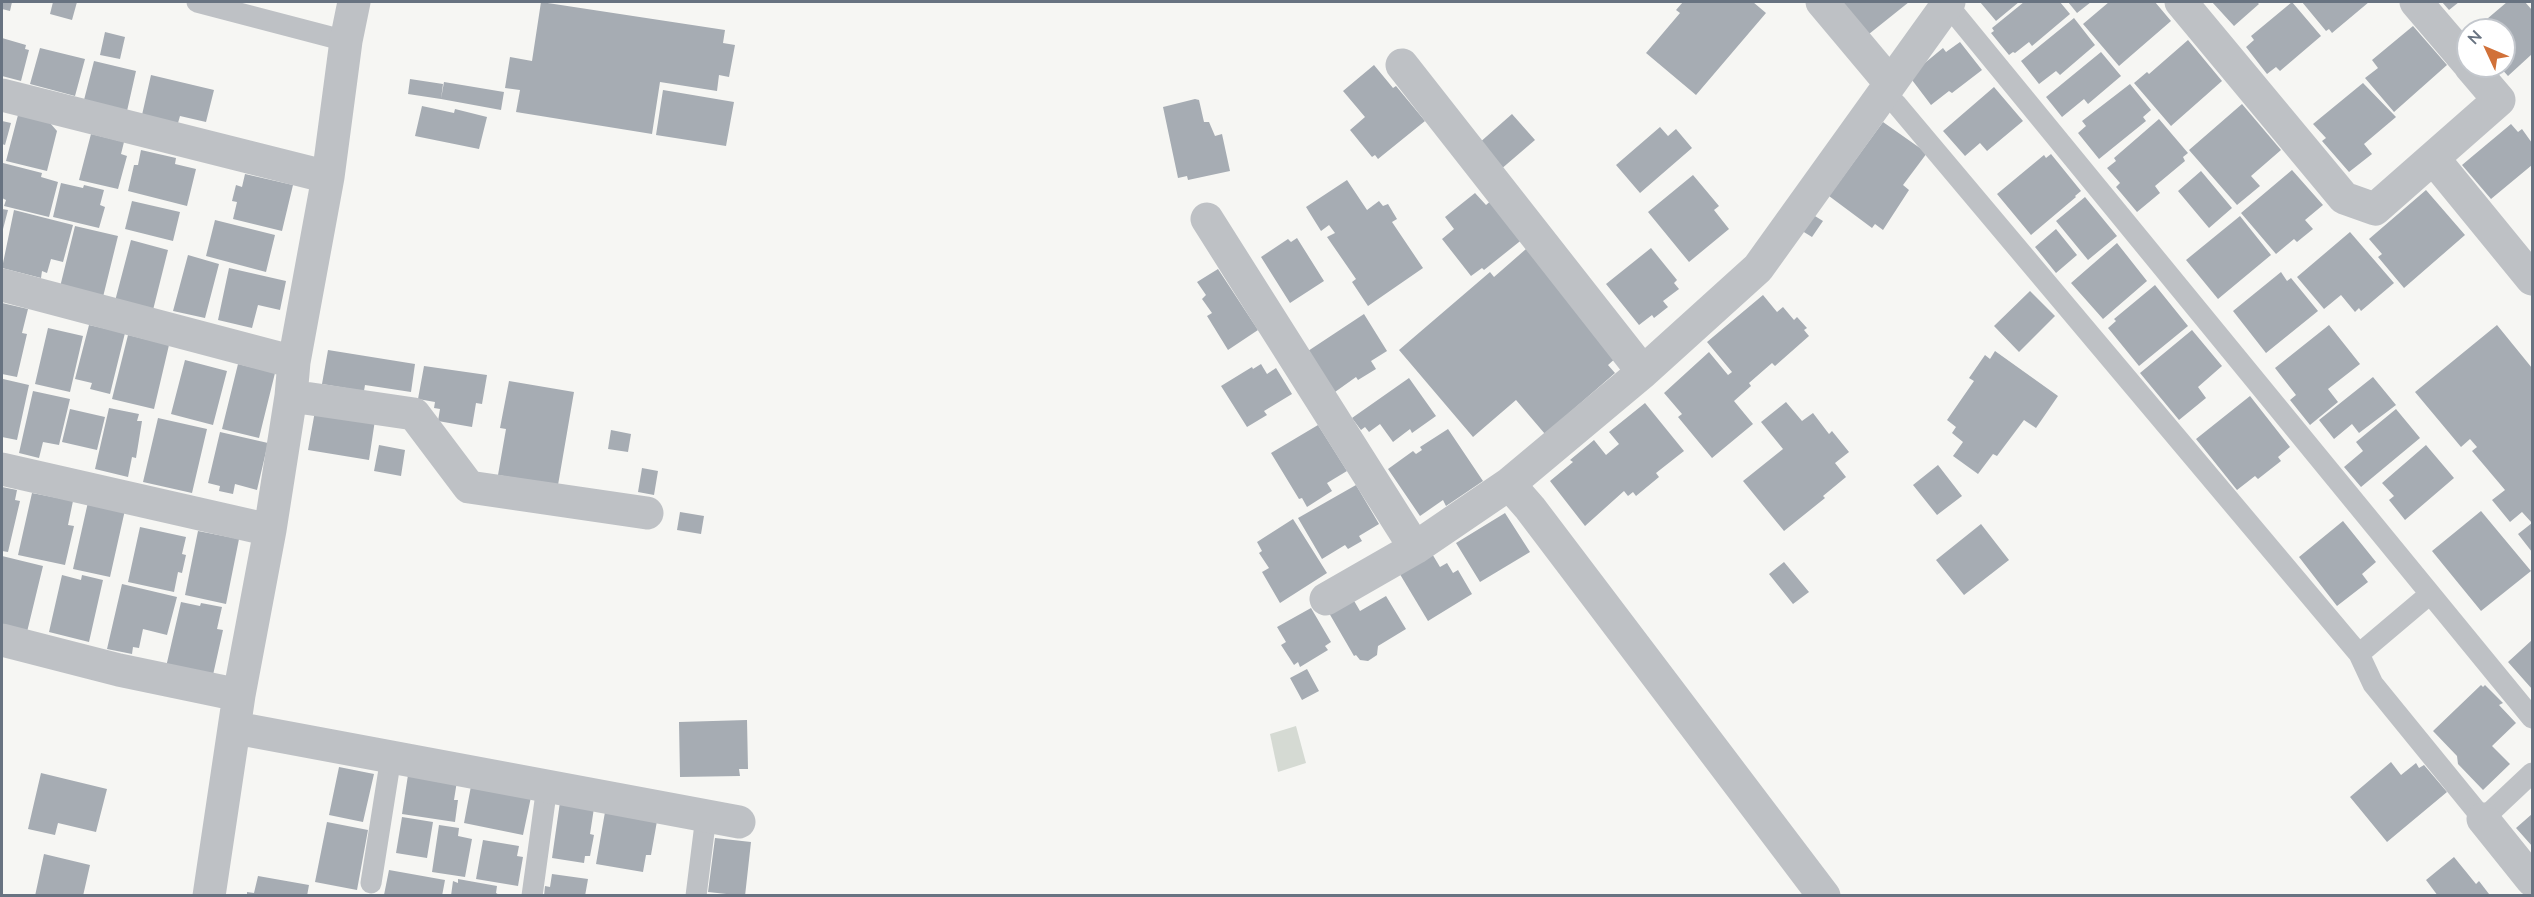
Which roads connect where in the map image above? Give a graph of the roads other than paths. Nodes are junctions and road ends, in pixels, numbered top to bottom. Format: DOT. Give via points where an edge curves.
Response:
graph roads {
  1 [pos="197,2"];
  2 [pos="354,2"];
  3 [pos="1822,2"];
  4 [pos="2181,2"];
  5 [pos="2416,2"];
  6 [pos="1948,3"];
  7 [pos="346,41"];
  8 [pos="2456,50"];
  9 [pos="1402,65"];
  10 [pos="2480,78"];
  11 [pos="1886,87"];
  12 [pos="2,95"];
  13 [pos="2433,158"];
  14 [pos="328,177"];
  15 [pos="1207,219"];
  16 [pos="2532,279"];
  17 [pos="2,285"];
  18 [pos="294,362"];
  19 [pos="1643,372"];
  20 [pos="291,396"];
  21 [pos="2,469"];
  22 [pos="1509,484"];
  23 [pos="647,513"];
  24 [pos="270,530"];
  25 [pos="1415,548"];
  26 [pos="2430,594"];
  27 [pos="1326,599"];
  28 [pos="2,640"];
  29 [pos="2359,654"];
  30 [pos="239,695"];
  31 [pos="2532,718"];
  32 [pos="236,728"];
  33 [pos="391,757"];
  34 [pos="2532,773"];
  35 [pos="547,786"];
  36 [pos="706,816"];
  37 [pos="2483,819"];
  38 [pos="739,822"];
  39 [pos="2532,880"];
  40 [pos="371,883"];
  41 [pos="209,896"];
  42 [pos="532,896"];
  43 [pos="696,896"];
  44 [pos="1824,896"];
  1 -- 7 [label="lane"];
  2 -- 7 [label="street"];
  3 -- 11 [label="street"];
  4 -- 13 [label="street" via="2344,198 2375,208"];
  5 -- 8 [label="street"];
  6 -- 11 [label="street"];
  6 -- 26 [label="lane"];
  7 -- 14 [label="street"];
  9 -- 19 [label="street"];
  10 -- 13 [label="street" via="2499,100"];
  11 -- 19 [label="street" via="1758,268"];
  11 -- 29 [label="lane"];
  12 -- 14 [label="street"];
  13 -- 16 [label="street"];
  14 -- 18 [label="street"];
  15 -- 25 [label="street"];
  17 -- 18 [label="street"];
  18 -- 20 [label="street"];
  19 -- 22 [label="street"];
  20 -- 23 [label="street" via="414,414 469,487"];
  20 -- 24 [label="street"];
  21 -- 24 [label="street"];
  22 -- 25 [label="street"];
  22 -- 44 [label="street"];
  24 -- 30 [label="street"];
  25 -- 27 [label="street"];
  26 -- 29 [label="lane"];
  26 -- 31 [label="lane"];
  28 -- 30 [label="street"];
  29 -- 37 [label="lane" via="2373,684"];
  30 -- 32 [label="street"];
  32 -- 33 [label="street"];
  32 -- 41 [label="street"];
  33 -- 35 [label="street"];
  33 -- 40 [label="lane"];
  34 -- 37 [label="lane"];
  35 -- 36 [label="street"];
  35 -- 42 [label="lane"];
  36 -- 38 [label="street"];
  36 -- 43 [label="lane"];
  37 -- 39 [label="street"];
}
